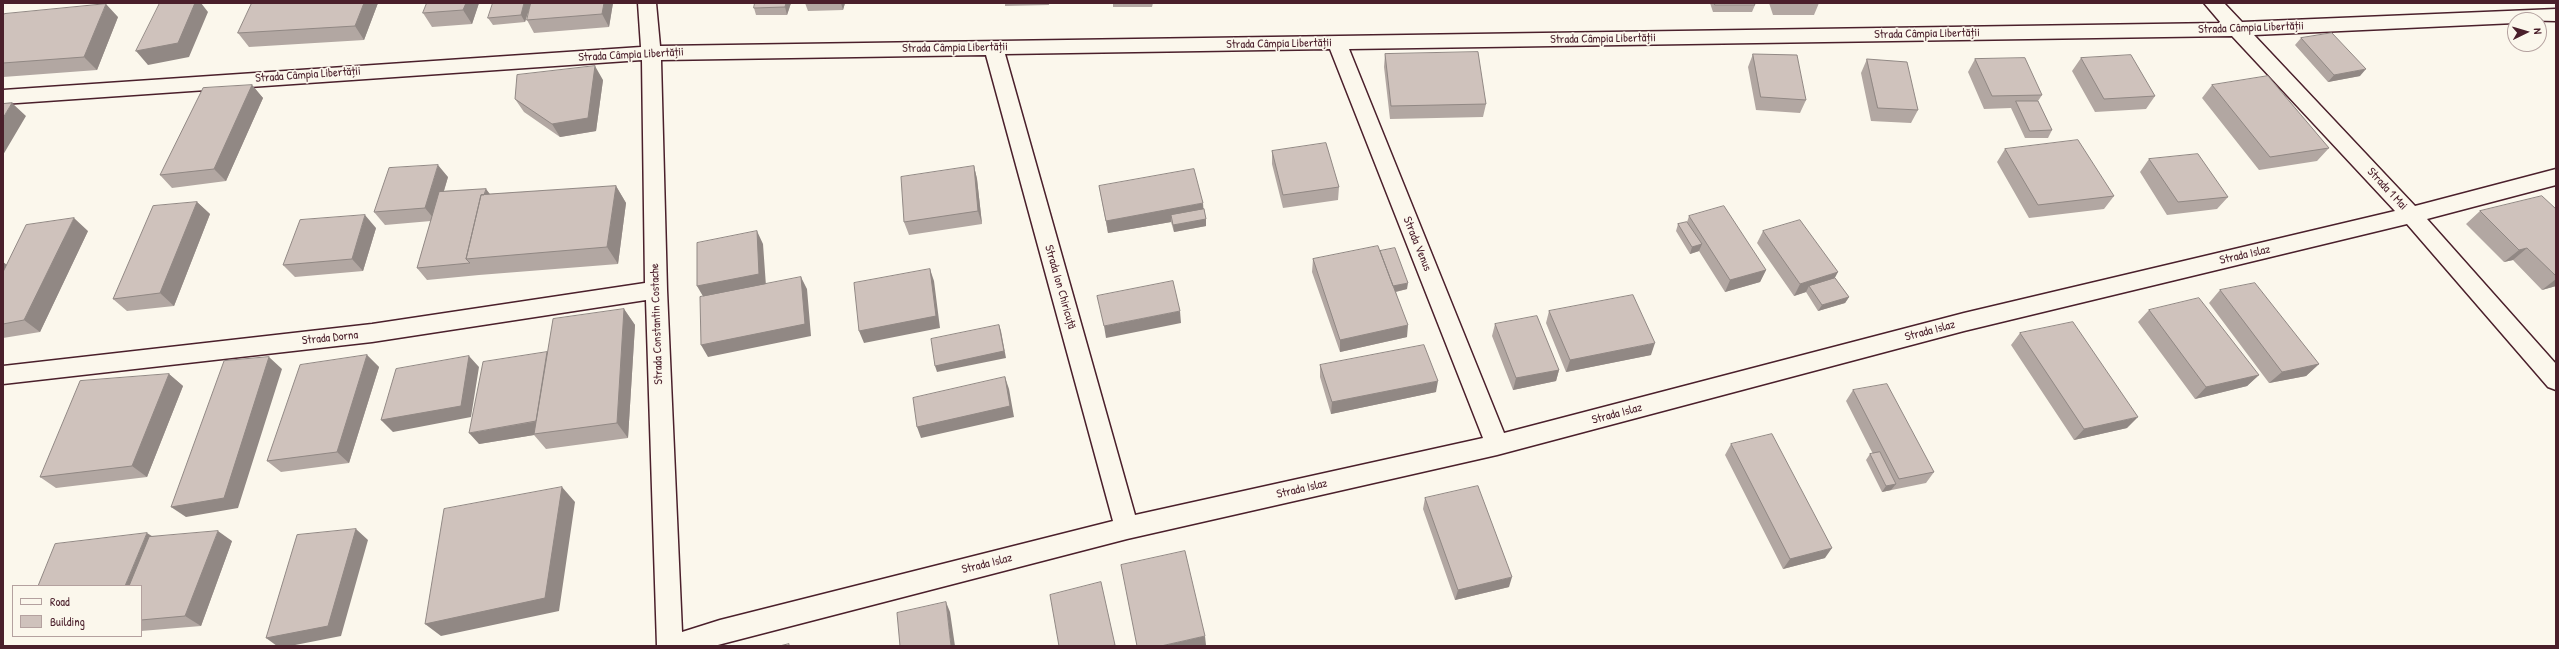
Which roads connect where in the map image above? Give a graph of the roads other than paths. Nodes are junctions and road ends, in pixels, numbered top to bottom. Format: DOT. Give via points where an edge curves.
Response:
graph roads {
  1 [pos="647,3"];
  2 [pos="2213,3"];
  3 [pos="2556,15"];
  4 [pos="2237,29"];
  5 [pos="1337,43"];
  6 [pos="994,47"];
  7 [pos="652,53"];
  8 [pos="3,97"];
  9 [pos="2556,177"];
  10 [pos="2411,215"];
  11 [pos="656,290"];
  12 [pos="3,375"];
  13 [pos="2556,380"];
  14 [pos="1497,445"];
  15 [pos="1127,528"];
  16 [pos="670,646"];
  17 [pos="677,646"];
  1 -- 7 [label="street, Strada Constantin Costache"];
  2 -- 4 [label="street, Strada 1 Mai"];
  3 -- 4 [label="street, Strada Câmpia Libertății"];
  4 -- 5 [label="street, Strada Câmpia Libertății"];
  4 -- 10 [label="street, Strada 1 Mai"];
  5 -- 6 [label="street, Strada Câmpia Libertății"];
  5 -- 14 [label="street, Strada Venus"];
  6 -- 7 [label="street, Strada Câmpia Libertății"];
  6 -- 15 [label="street, Strada Ion Chiricuță"];
  7 -- 8 [label="street, Strada Câmpia Libertății"];
  7 -- 11 [label="street, Strada Constantin Costache"];
  9 -- 10 [label="street, Strada Islaz"];
  10 -- 13 [label="street, Strada 1 Mai"];
  10 -- 14 [label="street, Strada Islaz" via="1964,322"];
  11 -- 12 [label="street, Strada Dorna" via="372,333"];
  11 -- 16 [label="street, Strada Constantin Costache"];
  14 -- 15 [label="street, Strada Islaz"];
  15 -- 17 [label="street, Strada Islaz" via="728,630"];
}
